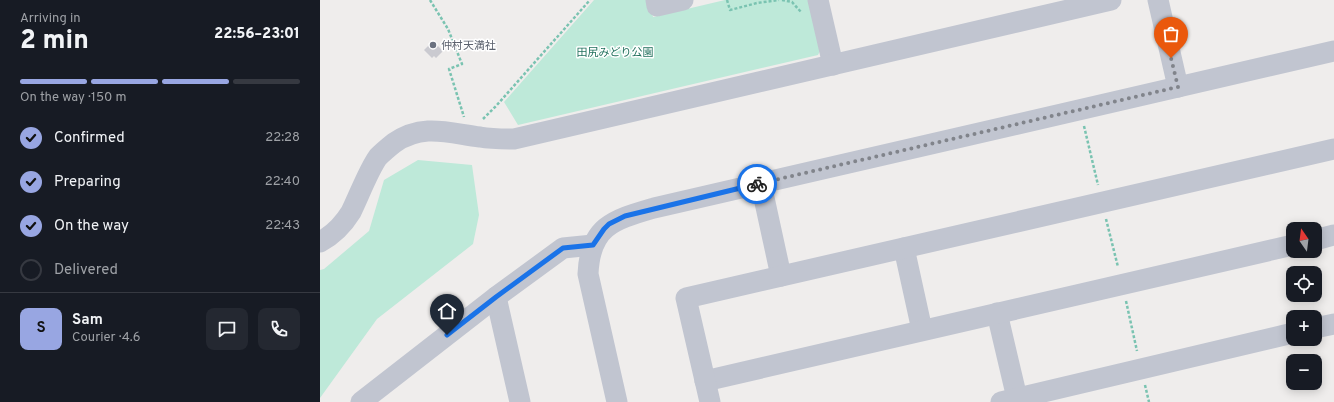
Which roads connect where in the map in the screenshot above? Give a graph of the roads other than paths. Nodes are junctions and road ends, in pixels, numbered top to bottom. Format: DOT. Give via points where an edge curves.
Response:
graph roads {
  1 [pos="656,0"];
  2 [pos="683,0"];
  3 [pos="818,0"];
  4 [pos="1111,0"];
  5 [pos="1158,0"];
  6 [pos="1334,51"];
  7 [pos="833,64"];
  8 [pos="1178,87"];
  9 [pos="1334,149"];
  10 [pos="761,184"];
  11 [pos="1334,235"];
  12 [pos="1322,238"];
  13 [pos="320,242"];
  14 [pos="593,245"];
  15 [pos="1286,247"];
  16 [pos="904,248"];
  17 [pos="781,276"];
  18 [pos="496,297"];
  19 [pos="997,313"];
  20 [pos="1334,324"];
  21 [pos="1322,327"];
  22 [pos="922,330"];
  23 [pos="1286,336"];
  24 [pos="706,380"];
  25 [pos="1009,400"];
  26 [pos="361,402"];
  27 [pos="520,402"];
  28 [pos="617,402"];
  29 [pos="710,402"];
  1 -- 2 [label="street" via="657,6"];
  3 -- 7 [label="street"];
  4 -- 7 [label="street"];
  5 -- 8 [label="street"];
  6 -- 8 [label="street"];
  7 -- 13 [label="street" via="514,139 495,139 464,127 420,132 403,138 378,157 346,220"];
  8 -- 10 [label="street"];
  9 -- 16 [label="street"];
  10 -- 14 [label="street" via="625,216 609,224"];
  10 -- 17 [label="street"];
  11 -- 12 [label="street"];
  14 -- 18 [label="street" via="563,248"];
  14 -- 28 [label="street" via="589,258 588,281"];
  15 -- 19 [label="street"];
  16 -- 17 [label="street"];
  16 -- 22 [label="street"];
  17 -- 24 [label="street" via="686,298"];
  18 -- 26 [label="street"];
  18 -- 27 [label="street"];
  19 -- 22 [label="street"];
  19 -- 25 [label="street"];
  20 -- 21 [label="street"];
  22 -- 24 [label="street"];
  23 -- 25 [label="street"];
  24 -- 29 [label="street"];
}
